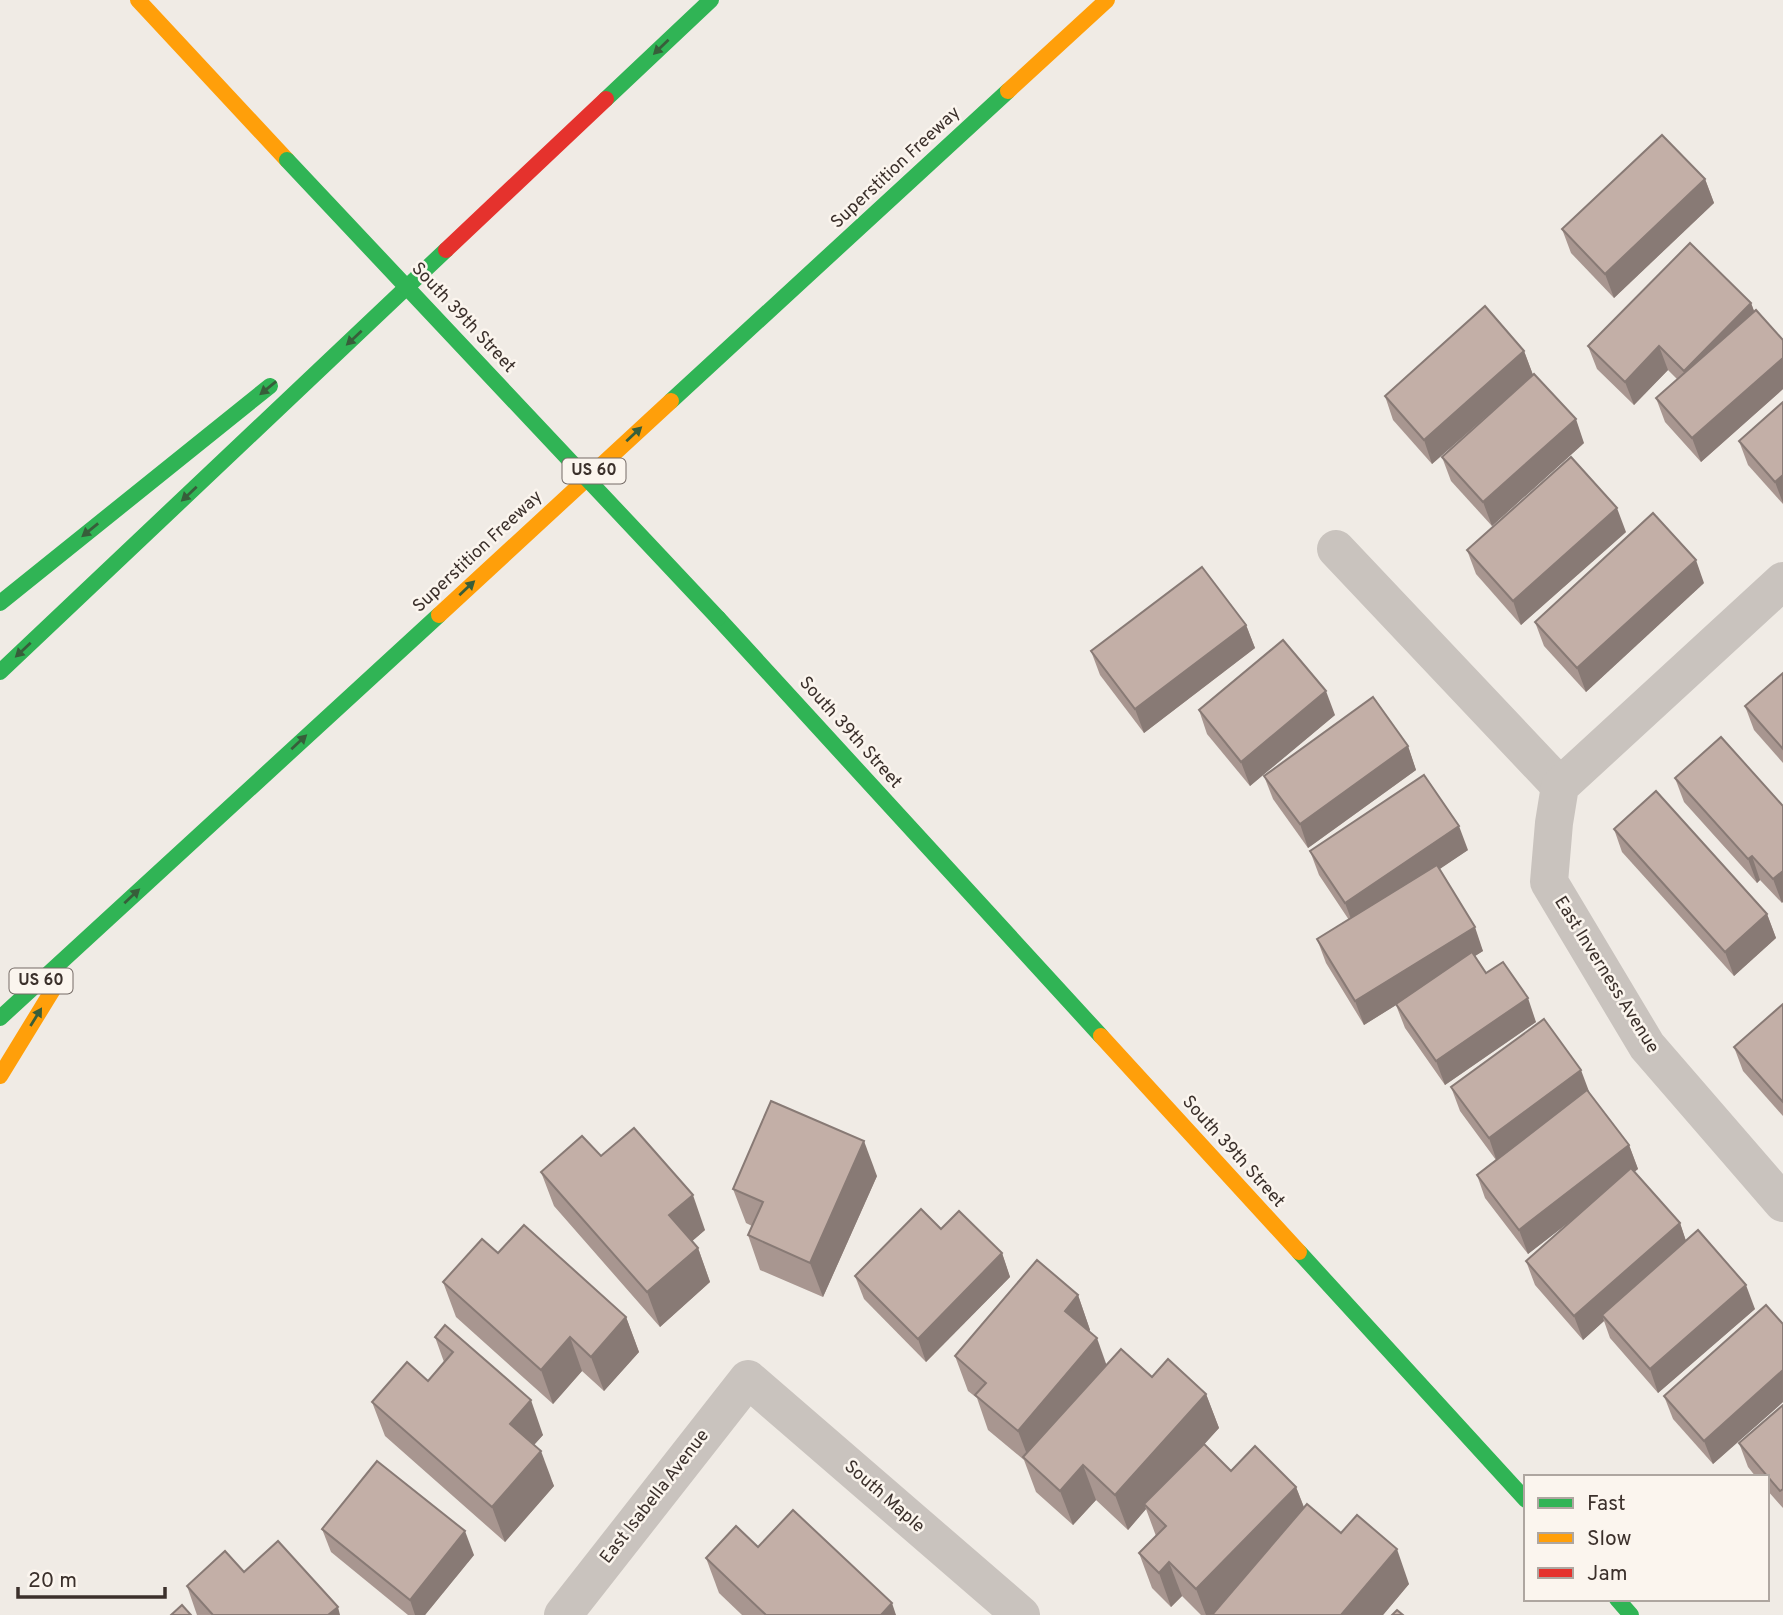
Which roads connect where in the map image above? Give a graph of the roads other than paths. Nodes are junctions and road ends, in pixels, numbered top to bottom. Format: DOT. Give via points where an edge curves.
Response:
graph roads {
  1 [pos="138,0"];
  2 [pos="711,0"];
  3 [pos="1107,0"];
  4 [pos="493,207"];
  5 [pos="332,336"];
  6 [pos="279,379"];
  7 [pos="1336,549"];
  8 [pos="1783,581"];
  9 [pos="0,603"];
  10 [pos="0,672"];
  11 [pos="1560,786"];
  12 [pos="82,943"];
  13 [pos="0,1018"];
  14 [pos="0,1076"];
  15 [pos="1783,1203"];
  16 [pos="748,1380"];
  17 [pos="1524,1498"];
  18 [pos="1618,1601"];
  19 [pos="562,1615"];
  20 [pos="1021,1615"];
  21 [pos="1631,1615"];
  1 -- 17 [label="main road, South 39th Street, bridge" via="718,618"];
  2 -- 4 [label="main road, one-way"];
  12 -- 3 [label="main road, Superstition Freeway / US 60, one-way"];
  4 -- 5 [label="main road"];
  4 -- 10 [label="main road, one-way"];
  6 -- 9 [label="main road, one-way"];
  7 -- 11 [label="street"];
  8 -- 11 [label="street"];
  11 -- 15 [label="street, East Inverness Avenue" via="1549,882 1647,1046"];
  12 -- 13 [label="main road, Superstition Freeway / US 60"];
  14 -- 12 [label="main road, one-way"];
  16 -- 19 [label="street, East Isabella Avenue"];
  16 -- 20 [label="street, South Maple"];
  18 -- 21 [label="main road"];
}
